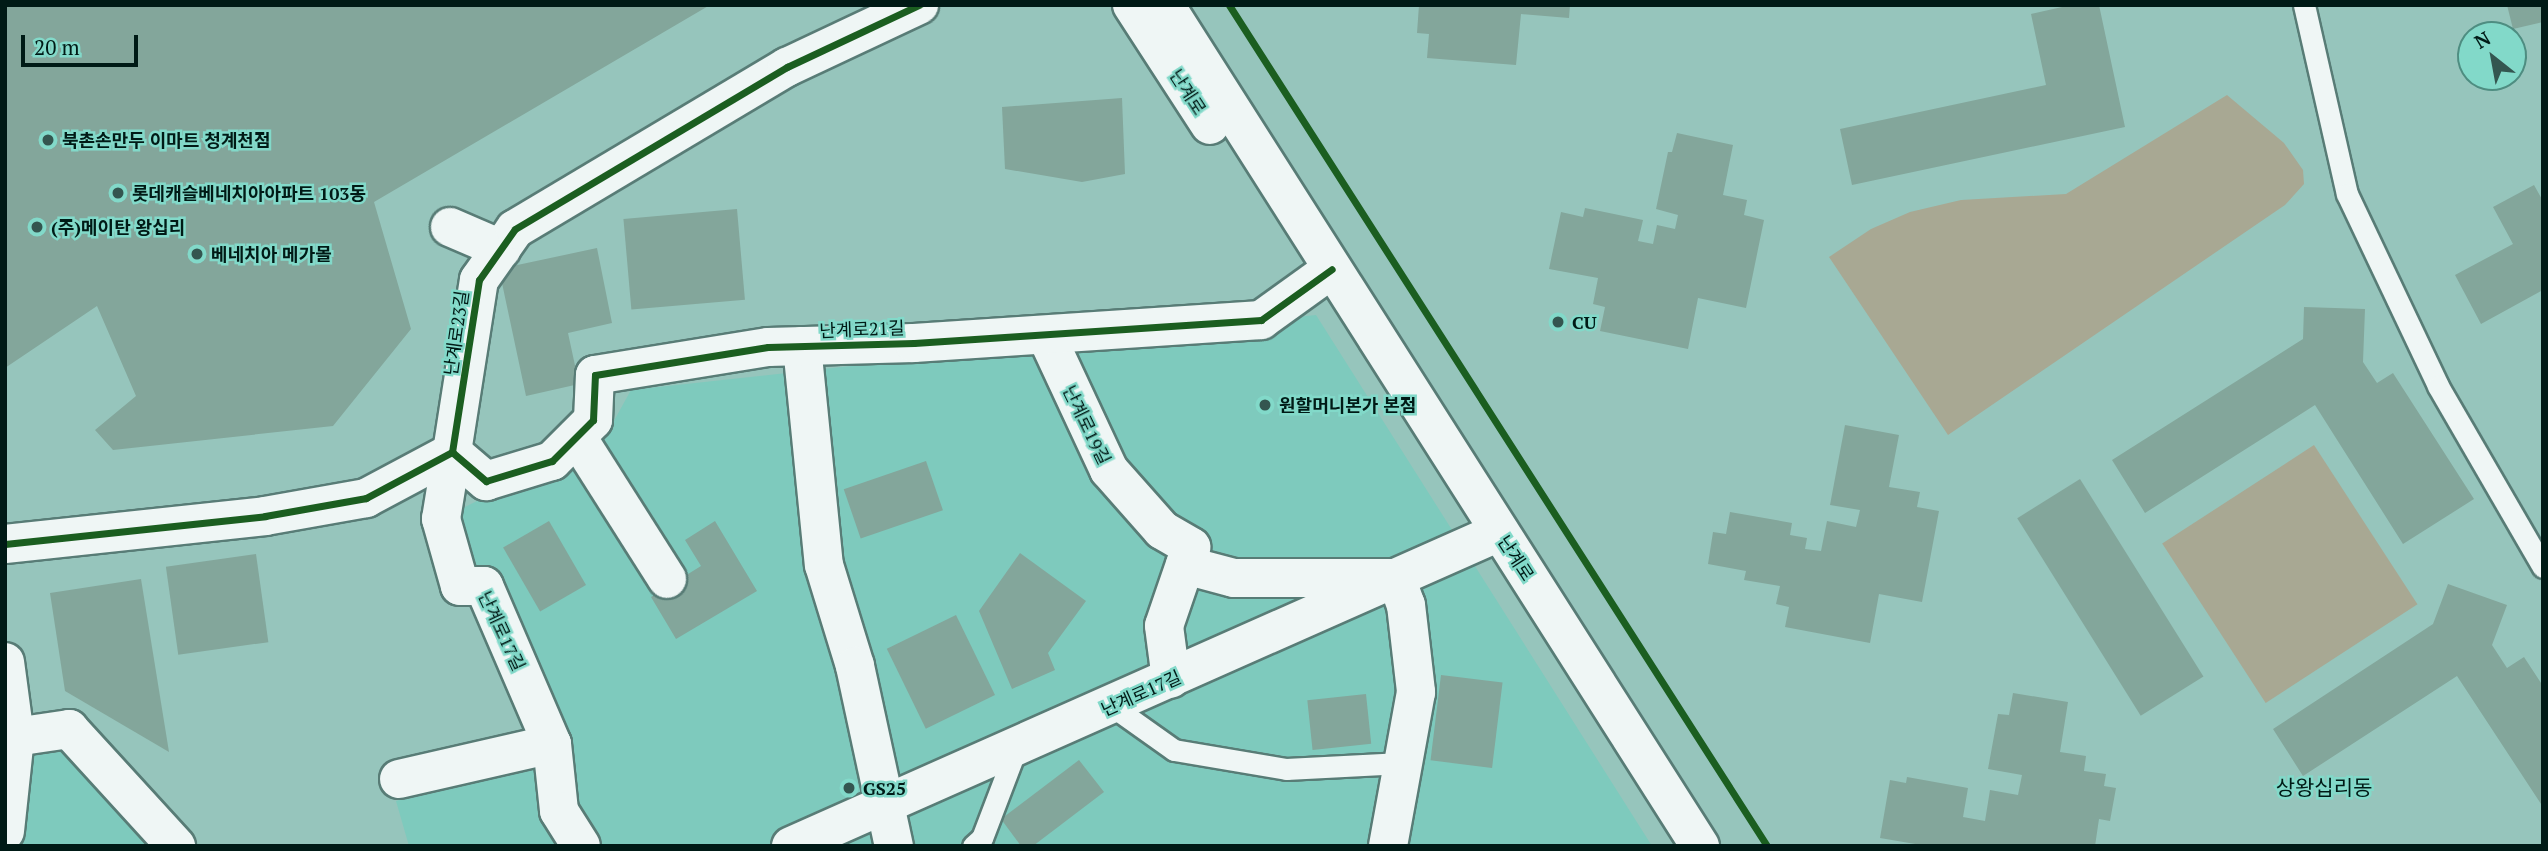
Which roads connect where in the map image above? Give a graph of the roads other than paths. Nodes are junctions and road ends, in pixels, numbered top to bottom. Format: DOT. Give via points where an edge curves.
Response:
graph roads {
  1 [pos="919,5"];
  2 [pos="1132,5"];
  3 [pos="1165,5"];
  4 [pos="2304,5"];
  5 [pos="450,227"];
  6 [pos="501,249"];
  7 [pos="1332,269"];
  8 [pos="1045,335"];
  9 [pos="802,346"];
  10 [pos="577,437"];
  11 [pos="452,452"];
  12 [pos="1499,532"];
  13 [pos="5,544"];
  14 [pos="1185,565"];
  15 [pos="2543,567"];
  16 [pos="1396,578"];
  17 [pos="667,579"];
  18 [pos="5,662"];
  19 [pos="1171,679"];
  20 [pos="1112,706"];
  21 [pos="15,737"];
  22 [pos="552,744"];
  23 [pos="1016,749"];
  24 [pos="1402,763"];
  25 [pos="399,779"];
  26 [pos="884,806"];
  27 [pos="5,831"];
  28 [pos="176,846"];
  29 [pos="581,846"];
  30 [pos="791,846"];
  31 [pos="894,846"];
  32 [pos="973,846"];
  33 [pos="1388,846"];
  34 [pos="1700,846"];
  1 -- 6 [label="street, 난계로23길" via="787,67 515,229"];
  2 -- 7 [label="street, 난계로" via="1261,205"];
  3 -- 7 [label="street, 난계로"];
  4 -- 15 [label="lane" via="2347,194 2438,386"];
  5 -- 6 [label="street"];
  6 -- 11 [label="street, 난계로23길" via="479,280"];
  7 -- 8 [label="street, 난계로21길" via="1261,320"];
  7 -- 12 [label="street, 난계로"];
  8 -- 9 [label="street, 난계로21길"];
  8 -- 14 [label="street, 난계로19길" via="1109,470 1162,530 1191,547"];
  9 -- 10 [label="street, 난계로21길" via="768,347 595,375 593,420"];
  9 -- 26 [label="street" via="824,565 855,666"];
  10 -- 11 [label="street, 난계로21길" via="552,461 486,481"];
  10 -- 17 [label="street"];
  11 -- 13 [label="street" via="366,498 265,516"];
  11 -- 22 [label="street, 난계로17길" via="441,519 460,586 484,586"];
  12 -- 16 [label="street, 난계로17길"];
  12 -- 34 [label="street, 난계로"];
  14 -- 16 [label="street" via="1234,578"];
  14 -- 19 [label="street" via="1164,626"];
  16 -- 19 [label="street, 난계로17길"];
  16 -- 24 [label="street" via="1416,661 1416,692"];
  18 -- 21 [label="street"];
  19 -- 20 [label="street, 난계로17길"];
  20 -- 23 [label="street, 난계로17길"];
  20 -- 24 [label="lane" via="1174,750 1286,769"];
  21 -- 27 [label="street"];
  21 -- 28 [label="street" via="69,729"];
  22 -- 25 [label="street"];
  22 -- 29 [label="street, 난계로17길" via="559,811"];
  23 -- 26 [label="street, 난계로17길"];
  23 -- 32 [label="lane" via="982,838"];
  24 -- 33 [label="street"];
  26 -- 30 [label="street, 난계로17길"];
  26 -- 31 [label="street"];
}
